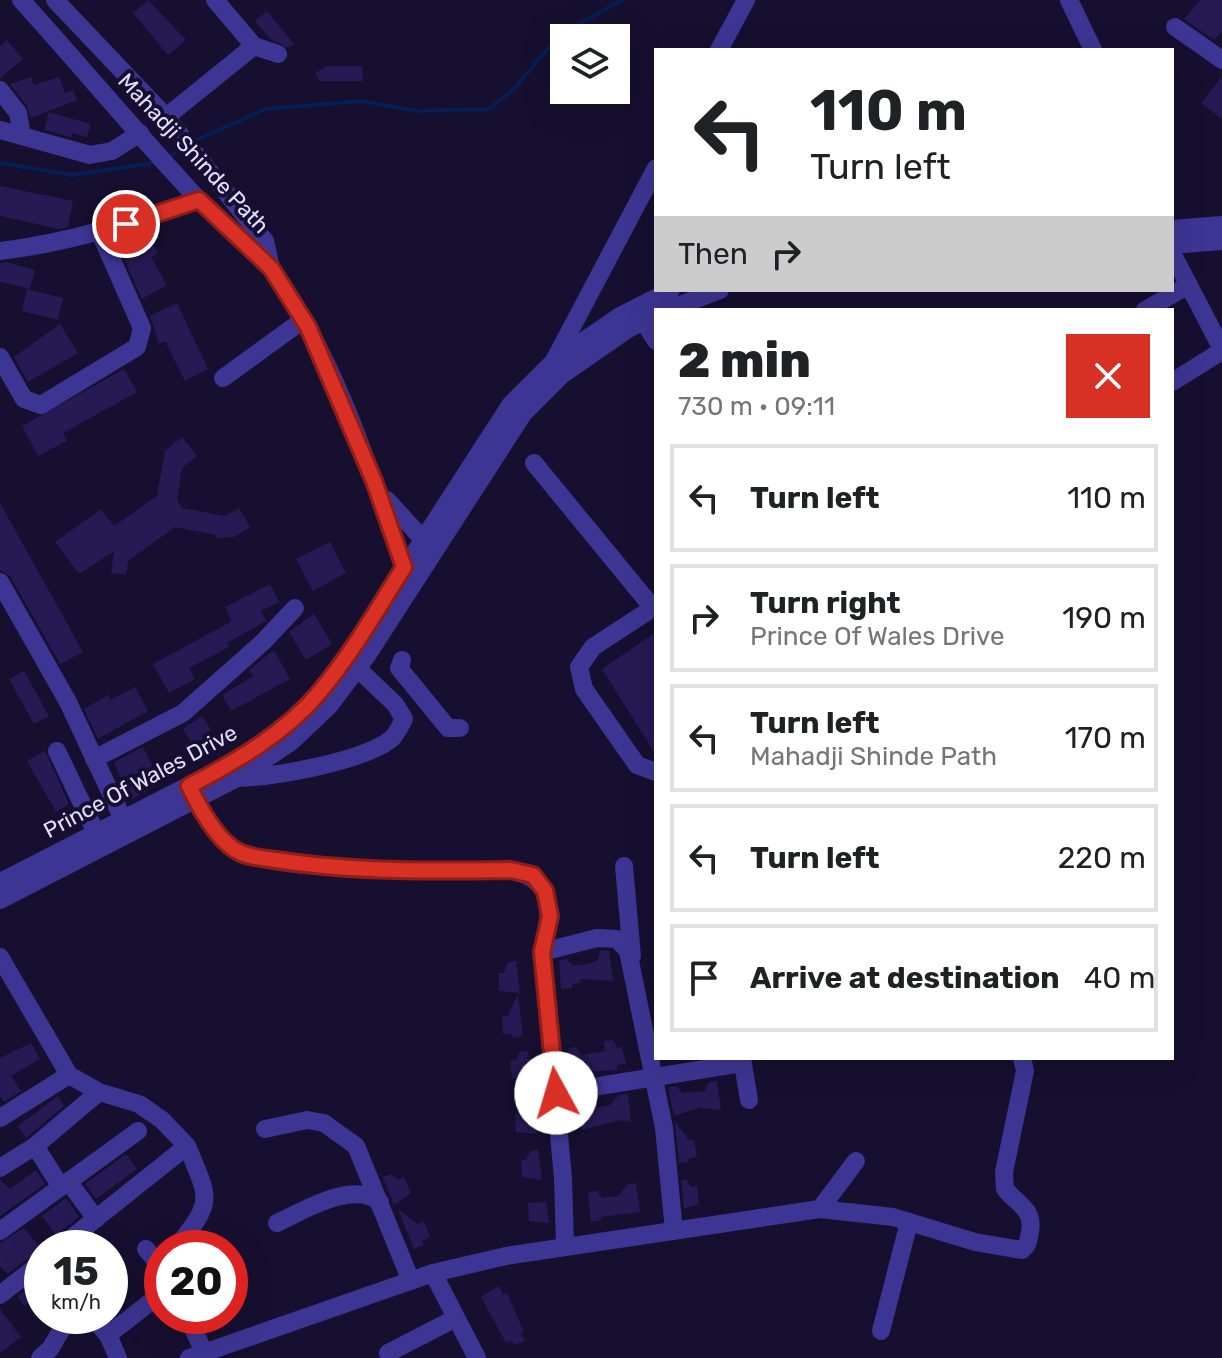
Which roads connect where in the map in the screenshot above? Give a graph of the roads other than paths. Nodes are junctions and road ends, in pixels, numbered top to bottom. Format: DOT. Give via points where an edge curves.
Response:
graph roads {
  1 [pos="55,0"];
  2 [pos="215,0"];
  3 [pos="1069,0"];
  4 [pos="28,2"];
  5 [pos="745,3"];
  6 [pos="1175,27"];
  7 [pos="254,46"];
  8 [pos="720,48"];
  9 [pos="1092,48"];
  10 [pos="278,54"];
  11 [pos="1222,60"];
  12 [pos="0,90"];
  13 [pos="166,117"];
  14 [pos="0,130"];
  15 [pos="22,136"];
  16 [pos="145,138"];
  17 [pos="654,173"];
  18 [pos="199,200"];
  19 [pos="1222,225"];
  20 [pos="1174,229"];
  21 [pos="100,233"];
  22 [pos="1222,241"];
  23 [pos="1174,245"];
  24 [pos="0,251"];
  25 [pos="1174,257"];
  26 [pos="271,268"];
  27 [pos="1189,285"];
  28 [pos="669,292"];
  29 [pos="715,292"];
  30 [pos="672,308"];
  31 [pos="1149,308"];
  32 [pos="645,315"];
  33 [pos="303,320"];
  34 [pos="654,336"];
  35 [pos="1222,350"];
  36 [pos="0,357"];
  37 [pos="558,368"];
  38 [pos="223,378"];
  39 [pos="1174,381"];
  40 [pos="534,463"];
  41 [pos="374,481"];
  42 [pos="428,545"];
  43 [pos="411,571"];
  44 [pos="0,582"];
  45 [pos="654,607"];
  46 [pos="295,608"];
  47 [pos="402,660"];
  48 [pos="357,668"];
  49 [pos="427,703"];
  50 [pos="404,719"];
  51 [pos="460,728"];
  52 [pos="57,751"];
  53 [pos="94,759"];
  54 [pos="654,771"];
  55 [pos="237,778"];
  56 [pos="192,793"];
  57 [pos="126,826"];
  58 [pos="96,833"];
  59 [pos="624,866"];
  60 [pos="0,882"];
  61 [pos="0,900"];
  62 [pos="542,952"];
  63 [pos="0,957"];
  64 [pos="632,962"];
  65 [pos="1022,1060"];
  66 [pos="742,1061"];
  67 [pos="69,1075"];
  68 [pos="654,1078"];
  69 [pos="99,1092"];
  70 [pos="556,1093"];
  71 [pos="749,1100"];
  72 [pos="0,1118"];
  73 [pos="265,1129"];
  74 [pos="138,1131"];
  75 [pos="35,1146"];
  76 [pos="187,1146"];
  77 [pos="856,1161"];
  78 [pos="0,1168"];
  79 [pos="65,1184"];
  80 [pos="380,1202"];
  81 [pos="820,1209"];
  82 [pos="909,1222"];
  83 [pos="277,1223"];
  84 [pos="88,1225"];
  85 [pos="82,1230"];
  86 [pos="89,1230"];
  87 [pos="189,1230"];
  88 [pos="0,1231"];
  89 [pos="674,1231"];
  90 [pos="565,1245"];
  91 [pos="433,1273"];
  92 [pos="24,1276"];
  93 [pos="411,1281"];
  94 [pos="0,1295"];
  95 [pos="144,1307"];
  96 [pos="456,1318"];
  97 [pos="881,1331"];
  98 [pos="59,1334"];
  99 [pos="191,1334"];
  100 [pos="108,1335"];
  101 [pos="388,1353"];
  102 [pos="196,1355"];
  103 [pos="40,1358"];
  104 [pos="118,1358"];
  105 [pos="477,1358"];
  1 -- 13 [label="street"];
  2 -- 7 [label="street"];
  3 -- 9 [label="street"];
  4 -- 16 [label="street, Mahadji Shinde Path"];
  5 -- 8 [label="street"];
  6 -- 11 [label="street"];
  7 -- 10 [label="street"];
  7 -- 13 [label="street"];
  12 -- 15 [label="street" via="18,113"];
  13 -- 26 [label="street" via="265,241"];
  14 -- 15 [label="street"];
  15 -- 16 [label="street" via="90,155"];
  16 -- 18 [label="street, Mahadji Shinde Path"];
  17 -- 37 [label="street"];
  18 -- 21 [label="street"];
  18 -- 26 [label="street, Mahadji Shinde Path"];
  19 -- 20 [label="street"];
  21 -- 24 [label="street"];
  21 -- 36 [label="street" via="142,328 137,347 41,405 24,399"];
  22 -- 23 [label="street"];
  25 -- 27 [label="street"];
  26 -- 33 [label="street, Mahadji Shinde Path"];
  27 -- 31 [label="street"];
  27 -- 35 [label="street"];
  28 -- 32 [label="street, Prince Of Wales Drive"];
  29 -- 30 [label="street"];
  32 -- 34 [label="street"];
  32 -- 37 [label="street, Prince Of Wales Drive"];
  33 -- 38 [label="street"];
  33 -- 41 [label="street, Mahadji Shinde Path"];
  35 -- 39 [label="street"];
  37 -- 42 [label="street, Prince Of Wales Drive" via="511,404"];
  40 -- 45 [label="street"];
  41 -- 42 [label="street, Mahadji Shinde Path"];
  41 -- 43 [label="street, Mahadji Shinde Path"];
  42 -- 43 [label="street, Prince Of Wales Drive"];
  43 -- 48 [label="street, Prince Of Wales Drive"];
  43 -- 56 [label="street, Prince Of Wales Drive" via="317,695 281,730"];
  44 -- 53 [label="street"];
  45 -- 54 [label="street" via="593,647 579,667 584,689 637,765"];
  46 -- 53 [label="street" via="183,713"];
  47 -- 49 [label="street" via="399,668"];
  48 -- 50 [label="street"];
  48 -- 55 [label="street, Prince Of Wales Drive" via="329,706 291,742"];
  49 -- 50 [label="street"];
  49 -- 51 [label="street" via="448,728"];
  50 -- 55 [label="street" via="392,739 370,750 271,777"];
  52 -- 58 [label="street"];
  53 -- 57 [label="street"];
  55 -- 56 [label="street, Prince Of Wales Drive"];
  56 -- 57 [label="street, Prince Of Wales Drive"];
  56 -- 62 [label="street" via="227,843 257,857 316,866 510,870 533,875 545,891 550,916"];
  57 -- 58 [label="street, Prince Of Wales Drive"];
  57 -- 61 [label="street, Prince Of Wales Drive"];
  58 -- 60 [label="street, Prince Of Wales Drive"];
  59 -- 64 [label="street"];
  62 -- 64 [label="street" via="597,938 617,939"];
  62 -- 70 [label="street"];
  63 -- 67 [label="street"];
  64 -- 68 [label="street"];
  65 -- 82 [label="street" via="1025,1071 1004,1172 1005,1189 1032,1220 1027,1245 1022,1250 975,1242"];
  66 -- 68 [label="street"];
  66 -- 71 [label="street"];
  67 -- 69 [label="street"];
  67 -- 72 [label="street"];
  68 -- 70 [label="street"];
  68 -- 89 [label="street"];
  69 -- 75 [label="street"];
  69 -- 76 [label="street" via="139,1104"];
  70 -- 90 [label="street"];
  73 -- 80 [label="street" via="307,1120 340,1132 356,1146"];
  74 -- 79 [label="street"];
  75 -- 78 [label="street"];
  75 -- 79 [label="street"];
  76 -- 84 [label="street"];
  76 -- 87 [label="street" via="205,1189 206,1207"];
  77 -- 81 [label="street"];
  79 -- 84 [label="street"];
  79 -- 88 [label="street"];
  80 -- 83 [label="street" via="371,1194 351,1194"];
  80 -- 93 [label="street"];
  81 -- 82 [label="street"];
  81 -- 89 [label="street"];
  82 -- 97 [label="street"];
  84 -- 85 [label="street"];
  84 -- 86 [label="street"];
  89 -- 90 [label="street"];
  90 -- 91 [label="street"];
  91 -- 93 [label="street"];
  91 -- 96 [label="street"];
  92 -- 94 [label="street"];
  93 -- 102 [label="street"];
  95 -- 100 [label="street"];
  96 -- 101 [label="street"];
  96 -- 105 [label="street"];
  98 -- 103 [label="street"];
  99 -- 102 [label="street"];
  100 -- 104 [label="street"];
}
